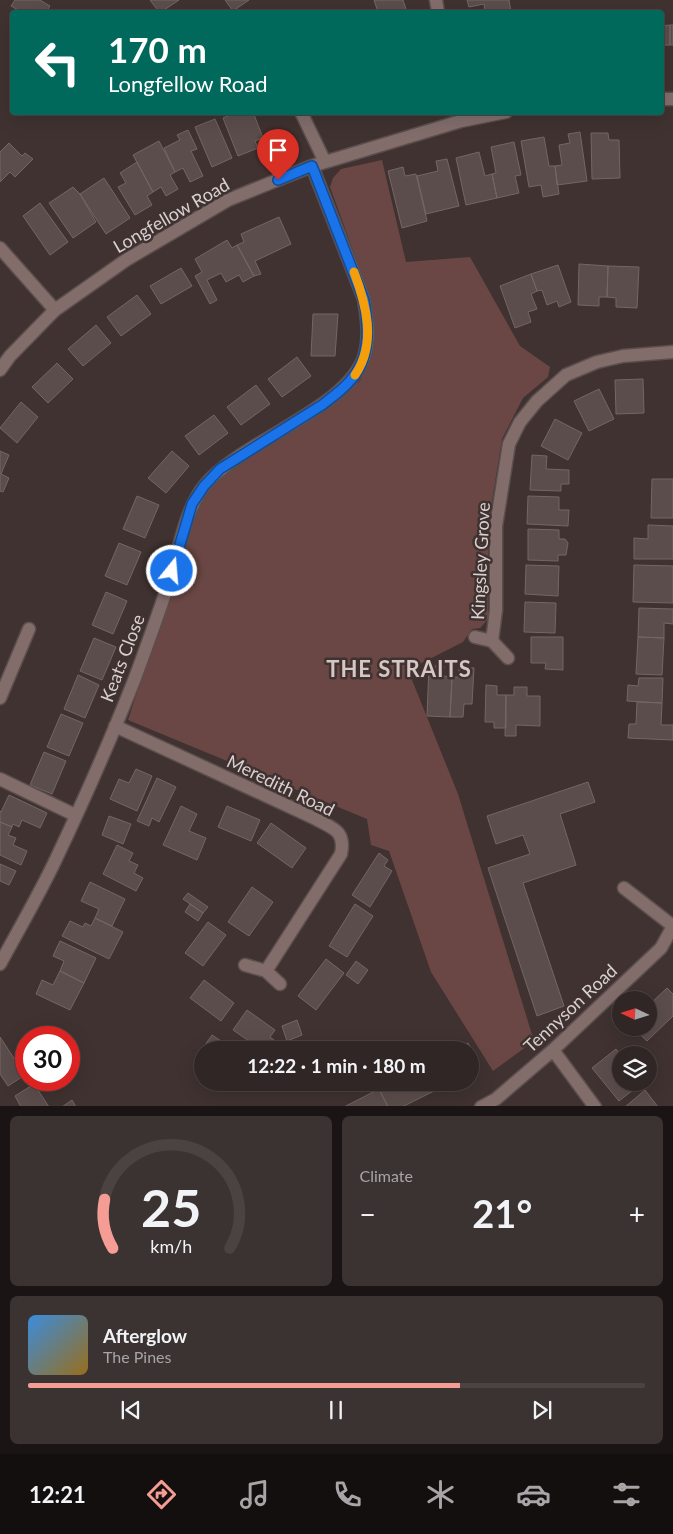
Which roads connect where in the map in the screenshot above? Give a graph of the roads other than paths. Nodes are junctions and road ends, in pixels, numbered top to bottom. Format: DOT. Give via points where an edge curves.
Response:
graph roads {
  1 [pos="301,115"];
  2 [pos="478,115"];
  3 [pos="460,117"];
  4 [pos="324,162"];
  5 [pos="312,166"];
  6 [pos="0,248"];
  7 [pos="55,310"];
  8 [pos="673,352"];
  9 [pos="0,370"];
  10 [pos="30,629"];
  11 [pos="475,637"];
  12 [pos="492,641"];
  13 [pos="508,658"];
  14 [pos="0,698"];
  15 [pos="116,726"];
  16 [pos="0,779"];
  17 [pos="76,815"];
  18 [pos="624,888"];
  19 [pos="673,926"];
  20 [pos="0,964"];
  21 [pos="245,965"];
  22 [pos="266,971"];
  23 [pos="280,984"];
  24 [pos="553,1050"];
  25 [pos="481,1106"];
  26 [pos="596,1106"];
  1 -- 4 [label="street"];
  2 -- 3 [label="street, Longfellow Road"];
  3 -- 4 [label="street, Longfellow Road"];
  4 -- 5 [label="street, Longfellow Road"];
  5 -- 7 [label="street, Longfellow Road" via="228,200 126,260"];
  5 -- 15 [label="street, Keats Close" via="364,300 368,337 362,362 348,383 322,405 220,469 204,486 192,504 167,588"];
  6 -- 7 [label="street"];
  7 -- 9 [label="street, Longfellow Road"];
  8 -- 12 [label="street, Kingsley Grove" via="623,356 597,362 566,375 537,401 520,422 508,444 496,526 496,610"];
  10 -- 14 [label="street"];
  11 -- 12 [label="street, Kingsley Grove"];
  12 -- 13 [label="street, Kingsley Grove"];
  15 -- 17 [label="street, Keats Close"];
  15 -- 22 [label="street, Meredith Road" via="340,832 344,842 342,854"];
  16 -- 17 [label="street"];
  17 -- 20 [label="street, Keats Close"];
  18 -- 19 [label="street"];
  19 -- 24 [label="street, Tennyson Road" via="660,948"];
  21 -- 22 [label="street"];
  22 -- 23 [label="street"];
  24 -- 25 [label="street, Tennyson Road" via="496,1099"];
  24 -- 26 [label="street"];
}
